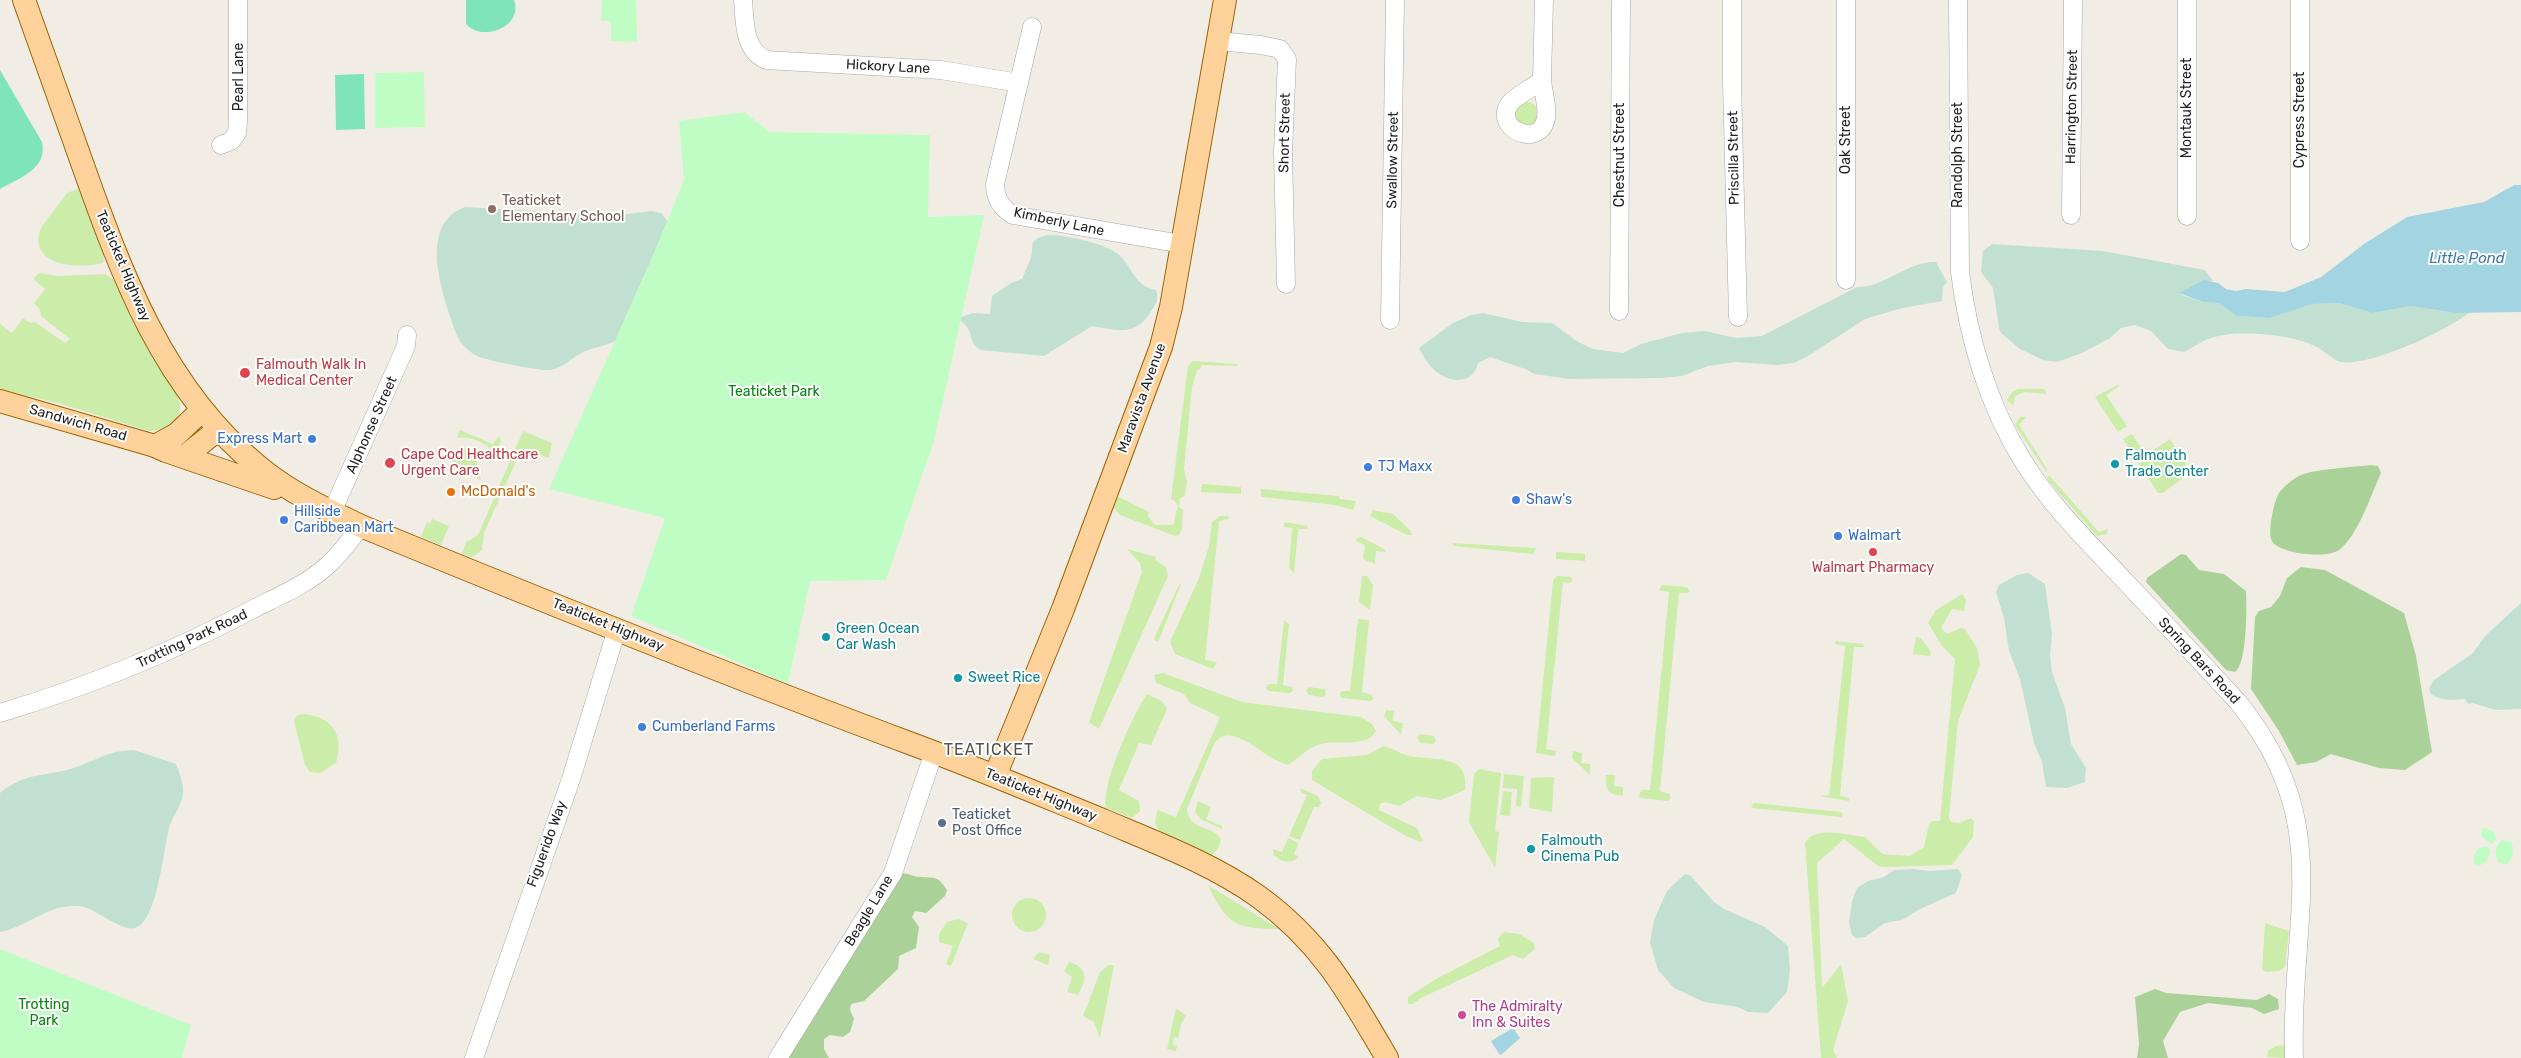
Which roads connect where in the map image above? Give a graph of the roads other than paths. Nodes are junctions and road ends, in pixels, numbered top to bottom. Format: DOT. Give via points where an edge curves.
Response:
graph roads {
  1 [pos="24,0"];
  2 [pos="238,0"];
  3 [pos="743,0"];
  4 [pos="1224,0"];
  5 [pos="1395,0"];
  6 [pos="1544,0"];
  7 [pos="1620,0"];
  8 [pos="1732,0"];
  9 [pos="1846,0"];
  10 [pos="1958,0"];
  11 [pos="2073,0"];
  12 [pos="2187,0"];
  13 [pos="2300,0"];
  14 [pos="1032,27"];
  15 [pos="1217,41"];
  16 [pos="1542,80"];
  17 [pos="1019,82"];
  18 [pos="221,145"];
  19 [pos="2071,214"];
  20 [pos="2187,216"];
  21 [pos="2300,241"];
  22 [pos="1182,244"];
  23 [pos="1846,280"];
  24 [pos="1286,284"];
  25 [pos="1966,310"];
  26 [pos="1620,311"];
  27 [pos="1738,317"];
  28 [pos="1390,320"];
  29 [pos="407,335"];
  30 [pos="0,401"];
  31 [pos="202,410"];
  32 [pos="219,429"];
  33 [pos="155,446"];
  34 [pos="184,457"];
  35 [pos="308,500"];
  36 [pos="332,512"];
  37 [pos="360,526"];
  38 [pos="617,629"];
  39 [pos="0,713"];
  40 [pos="934,752"];
  41 [pos="994,776"];
  42 [pos="474,1058"];
  43 [pos="778,1058"];
  44 [pos="1387,1058"];
  45 [pos="2294,1058"];
  1 -- 31 [label="main road, Teaticket Highway" via="134,300 170,365"];
  2 -- 18 [label="street, Pearl Lane" via="238,122 231,142"];
  3 -- 17 [label="street, Hickory Lane" via="749,43 757,56 776,62 941,70"];
  4 -- 15 [label="main road, Maravista Avenue"];
  5 -- 28 [label="street, Swallow Street"];
  6 -- 16 [label="street"];
  7 -- 26 [label="street, Chestnut Street"];
  8 -- 27 [label="street, Priscilla Street"];
  9 -- 23 [label="street, Oak Street"];
  10 -- 25 [label="street, Randolph Street" via="1958,238"];
  11 -- 19 [label="street, Harrington Street"];
  12 -- 20 [label="street, Montauk Street"];
  13 -- 21 [label="street, Cypress Street"];
  14 -- 17 [label="street, Kimberly Lane"];
  15 -- 22 [label="main road, Maravista Avenue"];
  15 -- 24 [label="street, Short Street" via="1261,44 1280,49 1287,59 1283,152"];
  17 -- 22 [label="street, Kimberly Lane" via="995,184 997,198 1006,211 1046,222"];
  22 -- 41 [label="main road, Maravista Avenue" via="1155,368 1063,608"];
  25 -- 45 [label="street, Spring Bars Road" via="1988,386 2003,424 2030,471 2070,522 2238,702 2262,733 2277,761 2293,805 2302,858"];
  29 -- 36 [label="street, Alphonse Street" via="406,346"];
  30 -- 33 [label="main road, Sandwich Road"];
  31 -- 32 [label="main road, Teaticket Highway"];
  31 -- 33 [label="main road" via="177,434"];
  32 -- 34 [label="main road"];
  32 -- 35 [label="main road, Teaticket Highway" via="269,475"];
  33 -- 34 [label="main road, Sandwich Road"];
  34 -- 35 [label="main road, Sandwich Road"];
  35 -- 36 [label="main road, Teaticket Highway"];
  36 -- 37 [label="main road, Teaticket Highway"];
  37 -- 38 [label="main road, Teaticket Highway"];
  37 -- 39 [label="street, Trotting Park Road" via="335,558 314,576 238,618 101,680"];
  38 -- 40 [label="main road, Teaticket Highway"];
  38 -- 42 [label="street, Figuerido Way" via="571,779"];
  40 -- 41 [label="main road, Teaticket Highway"];
  40 -- 43 [label="street, Beagle Lane" via="893,873"];
  41 -- 44 [label="main road, Teaticket Highway" via="1192,860 1260,898 1319,951 1340,978"];
}
